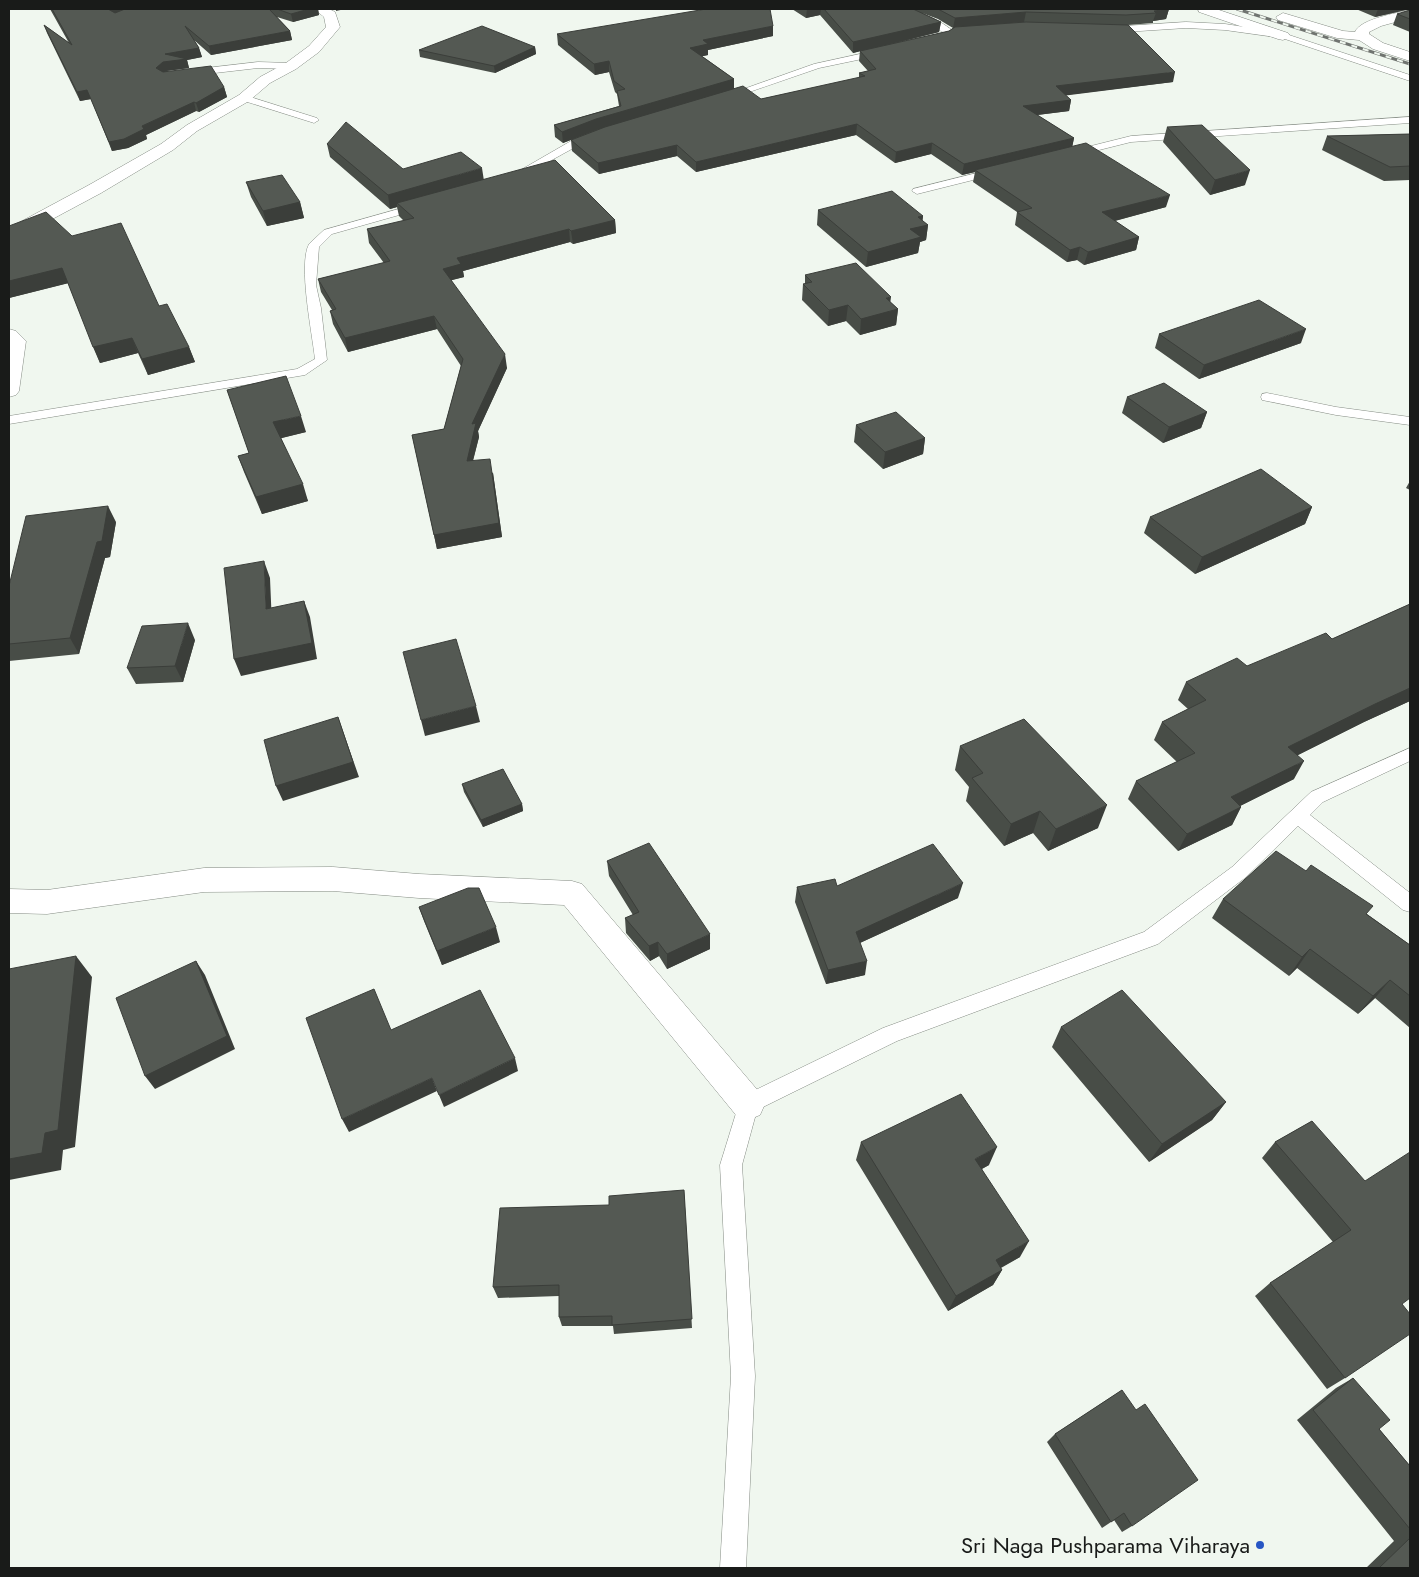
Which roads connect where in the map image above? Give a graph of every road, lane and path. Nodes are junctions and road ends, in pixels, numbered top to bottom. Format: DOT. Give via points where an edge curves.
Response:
graph roads {
  1 [pos="320,9"];
  2 [pos="900,9"];
  3 [pos="1204,9"];
  4 [pos="1410,14"];
  5 [pos="1282,17"];
  6 [pos="1100,30"];
  7 [pos="1283,36"];
  8 [pos="1362,36"];
  9 [pos="923,42"];
  10 [pos="898,48"];
  11 [pos="1410,57"];
  12 [pos="291,66"];
  13 [pos="176,75"];
  14 [pos="1410,78"];
  15 [pos="244,98"];
  16 [pos="714,101"];
  17 [pos="314,120"];
  18 [pos="1410,120"];
  19 [pos="601,134"];
  20 [pos="1059,157"];
  21 [pos="1011,168"];
  22 [pos="506,180"];
  23 [pos="916,191"];
  24 [pos="434,202"];
  25 [pos="9,235"];
  26 [pos="9,336"];
  27 [pos="9,392"];
  28 [pos="1268,397"];
  29 [pos="9,420"];
  30 [pos="1410,421"];
  31 [pos="1410,754"];
  32 [pos="1298,816"];
  33 [pos="9,901"];
  34 [pos="1410,904"];
  35 [pos="748,1104"];
  36 [pos="733,1568"];
  1 -- 12 [label="street" via="330,15 333,27 314,49"];
  2 -- 9 [label="lane" via="956,32"];
  3 -- 7 [label="street"];
  4 -- 8 [label="street" via="1376,23 1362,30"];
  5 -- 8 [label="street" via="1342,35"];
  6 -- 7 [label="lane" via="1186,25"];
  7 -- 14 [label="lane"];
  8 -- 11 [label="street" via="1378,46"];
  10 -- 16 [label="lane" via="817,66"];
  12 -- 13 [label="lane" via="258,65"];
  12 -- 15 [label="street" via="265,80"];
  15 -- 17 [label="lane"];
  15 -- 25 [label="street" via="96,189"];
  18 -- 20 [label="lane" via="1131,139"];
  19 -- 22 [label="lane" via="575,143"];
  21 -- 23 [label="lane"];
  24 -- 29 [label="lane" via="328,232 313,246 310,285 321,360 301,372"];
  26 -- 27 [label="street" via="16,341"];
  28 -- 30 [label="lane"];
  31 -- 32 [label="lane" via="1317,797"];
  32 -- 34 [label="lane"];
  32 -- 35 [label="lane" via="1238,872 1150,938 890,1034"];
  33 -- 35 [label="street" via="47,902 204,880 333,879 572,893"];
  35 -- 36 [label="lane" via="731,1165 743,1376"];
}
